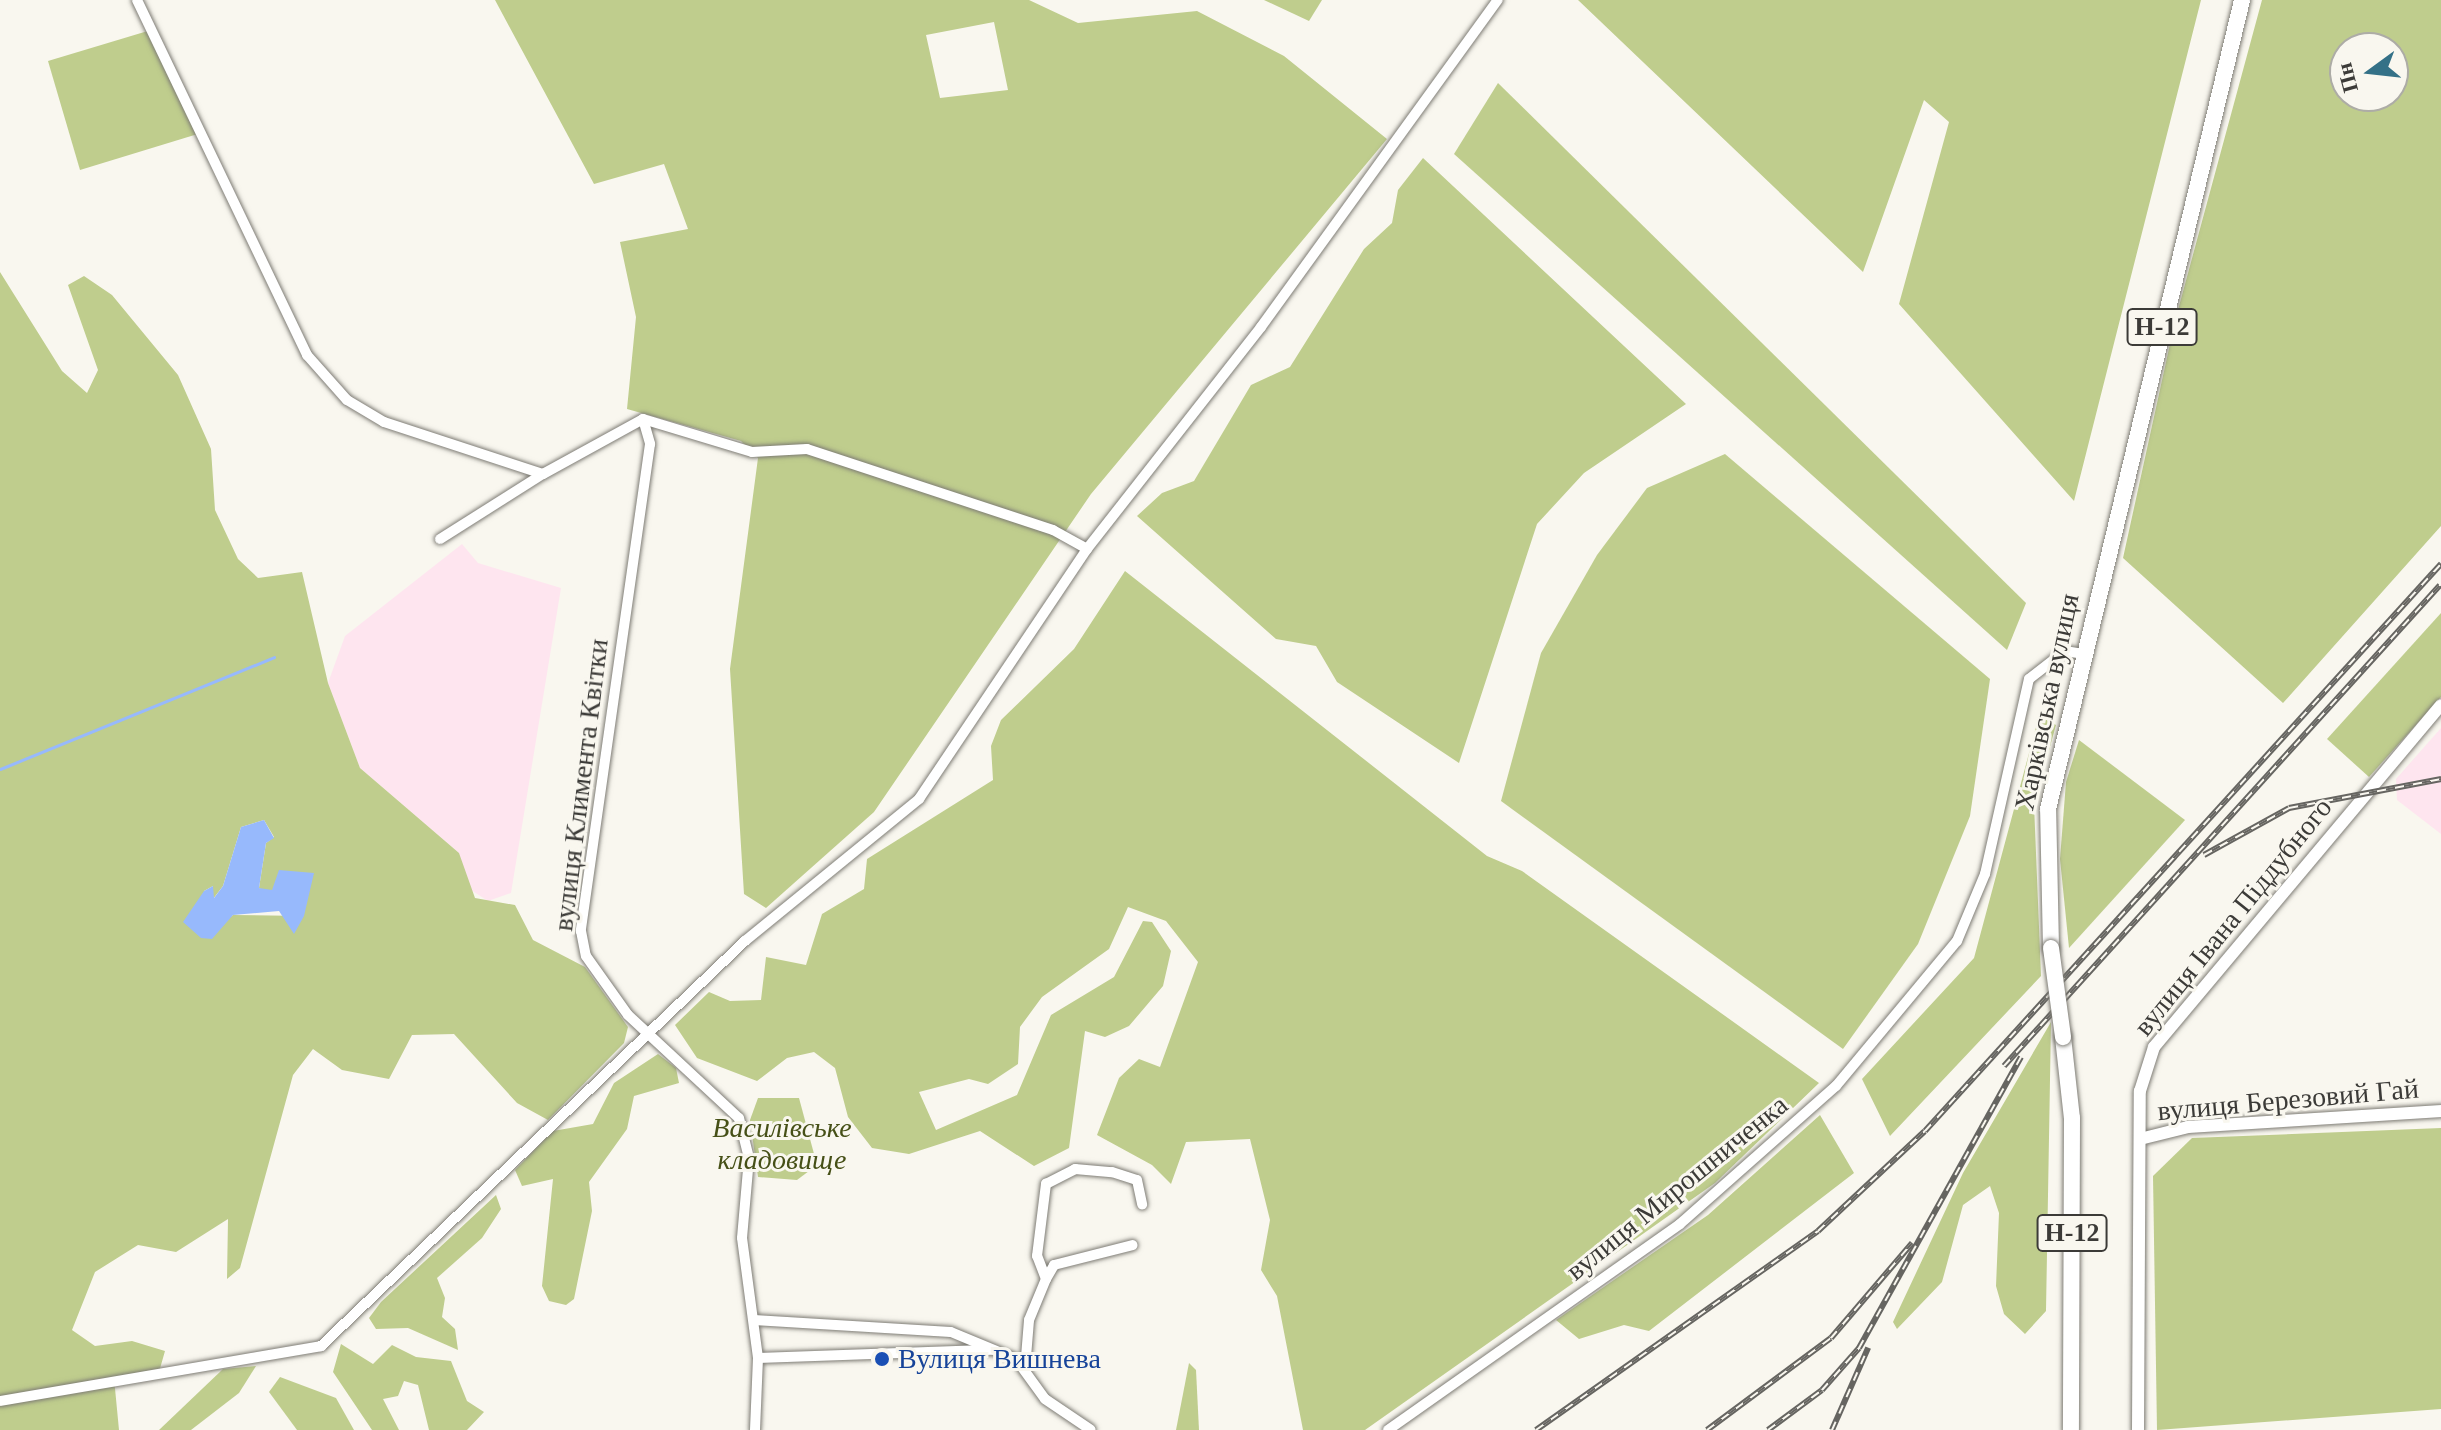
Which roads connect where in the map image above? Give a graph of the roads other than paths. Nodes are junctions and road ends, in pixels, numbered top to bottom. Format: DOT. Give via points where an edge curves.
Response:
graph roads {
  1 [pos="137,0"];
  2 [pos="1498,0"];
  3 [pos="2242,0"];
  4 [pos="643,419"];
  5 [pos="543,474"];
  6 [pos="440,539"];
  7 [pos="1087,549"];
  8 [pos="2083,654"];
  9 [pos="2441,705"];
  10 [pos="649,1034"];
  11 [pos="2441,1111"];
  12 [pos="2140,1139"];
  13 [pos="1142,1204"];
  14 [pos="1133,1245"];
  15 [pos="1046,1279"];
  16 [pos="754,1320"];
  17 [pos="998,1350"];
  18 [pos="758,1358"];
  19 [pos="1025,1369"];
  20 [pos="0,1401"];
  21 [pos="755,1430"];
  22 [pos="1091,1430"];
  23 [pos="1388,1430"];
  24 [pos="2071,1430"];
  25 [pos="2138,1430"];
  1 -- 5 [label="street" via="307,355 347,400 384,422"];
  2 -- 7 [label="street" via="1261,327"];
  3 -- 8 [label="main road, Харківська вулиця / Н-12"];
  4 -- 5 [label="street"];
  4 -- 7 [label="street" via="752,452 807,449 1053,530"];
  4 -- 10 [label="street, вулиця Климента Квітки" via="650,444 581,931 586,956"];
  5 -- 6 [label="street"];
  7 -- 10 [label="street" via="919,799 745,941"];
  8 -- 23 [label="street, вулиця Мирошниченка" via="2065,651 2029,679 1989,859 1957,941 1836,1086 1680,1224"];
  8 -- 24 [label="main road, Харківська вулиця / Н-12, bridge" via="2048,809 2051,948 2072,1118"];
  9 -- 12 [label="street, вулиця Івана Піддубного" via="2154,1047 2140,1091"];
  10 -- 16 [label="street, вулиця Климента Квітки" via="739,1118 749,1158 742,1238"];
  10 -- 20 [label="street" via="321,1346"];
  11 -- 12 [label="street, вулиця Березовий Гай" via="2188,1127"];
  12 -- 25 [label="street, вулиця Івана Піддубного"];
  13 -- 15 [label="street" via="1137,1180 1112,1172 1075,1169 1046,1184 1037,1256"];
  14 -- 15 [label="street" via="1054,1265"];
  15 -- 19 [label="street" via="1029,1320"];
  16 -- 17 [label="street" via="951,1332"];
  16 -- 18 [label="street, вулиця Климента Квітки"];
  17 -- 18 [label="street"];
  17 -- 19 [label="street"];
  18 -- 21 [label="street, вулиця Климента Квітки"];
  19 -- 22 [label="street" via="1045,1399"];
}
